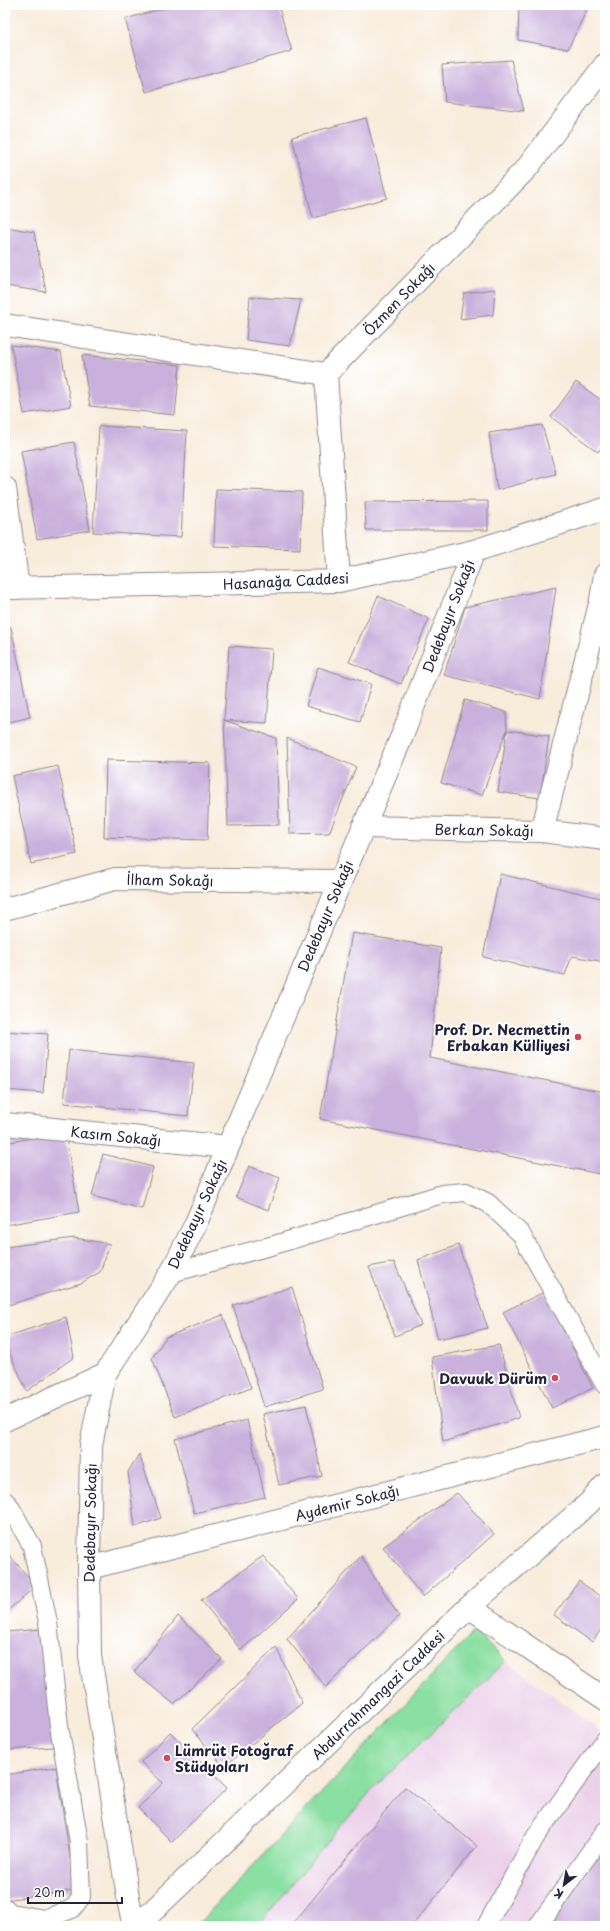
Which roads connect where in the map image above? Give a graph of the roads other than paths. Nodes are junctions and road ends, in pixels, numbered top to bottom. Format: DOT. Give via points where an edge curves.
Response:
graph roads {
  1 [pos="605,65"];
  2 [pos="5,325"];
  3 [pos="326,374"];
  4 [pos="5,488"];
  5 [pos="605,509"];
  6 [pos="474,551"];
  7 [pos="605,575"];
  8 [pos="338,581"];
  9 [pos="11,588"];
  10 [pos="363,827"];
  11 [pos="542,831"];
  12 [pos="605,839"];
  13 [pos="340,881"];
  14 [pos="5,909"];
  15 [pos="5,1124"];
  16 [pos="228,1147"];
  17 [pos="171,1273"];
  18 [pos="105,1374"];
  19 [pos="605,1385"];
  20 [pos="5,1420"];
  21 [pos="605,1437"];
  22 [pos="605,1485"];
  23 [pos="5,1501"];
  24 [pos="597,1503"];
  25 [pos="89,1568"];
  26 [pos="469,1607"];
  27 [pos="605,1699"];
  28 [pos="605,1740"];
  29 [pos="605,1831"];
  30 [pos="5,1908"];
  31 [pos="136,1926"];
  32 [pos="486,1926"];
  33 [pos="538,1926"];
  1 -- 3 [label="street, Özmen Sokağı" via="527,168"];
  2 -- 3 [label="street"];
  3 -- 8 [label="street"];
  4 -- 9 [label="street"];
  5 -- 6 [label="street, Hasanağa Caddesi"];
  6 -- 8 [label="street, Hasanağa Caddesi"];
  6 -- 10 [label="street, Dedebayır Sokağı" via="402,736"];
  7 -- 11 [label="street"];
  8 -- 9 [label="street, Hasanağa Caddesi"];
  10 -- 11 [label="street, Berkan Sokağı"];
  10 -- 13 [label="street, Dedebayır Sokağı"];
  11 -- 12 [label="street, Berkan Sokağı"];
  13 -- 14 [label="street, İlham Sokağı" via="115,879"];
  13 -- 16 [label="street, Dedebayır Sokağı"];
  15 -- 16 [label="street, Kasım Sokağı"];
  16 -- 17 [label="street, Dedebayır Sokağı" via="196,1223"];
  17 -- 18 [label="street, Dedebayır Sokağı"];
  17 -- 19 [label="lane" via="442,1194 466,1192 488,1203 521,1234"];
  18 -- 20 [label="street"];
  18 -- 25 [label="street, Dedebayır Sokağı" via="91,1445"];
  21 -- 25 [label="street, Aydemir Sokağı"];
  22 -- 24 [label="street, Abdurrahmangazi Caddesi"];
  23 -- 30 [label="lane" via="32,1546 48,1622 59,1726 79,1842 81,1897 72,1909 44,1919 11,1913"];
  24 -- 26 [label="street, Abdurrahmangazi Caddesi"];
  25 -- 31 [label="street, Dedebayır Sokağı" via="90,1656 128,1896"];
  26 -- 27 [label="street"];
  26 -- 31 [label="street, Abdurrahmangazi Caddesi"];
  28 -- 32 [label="lane" via="536,1836"];
  29 -- 33 [label="lane"];
}
